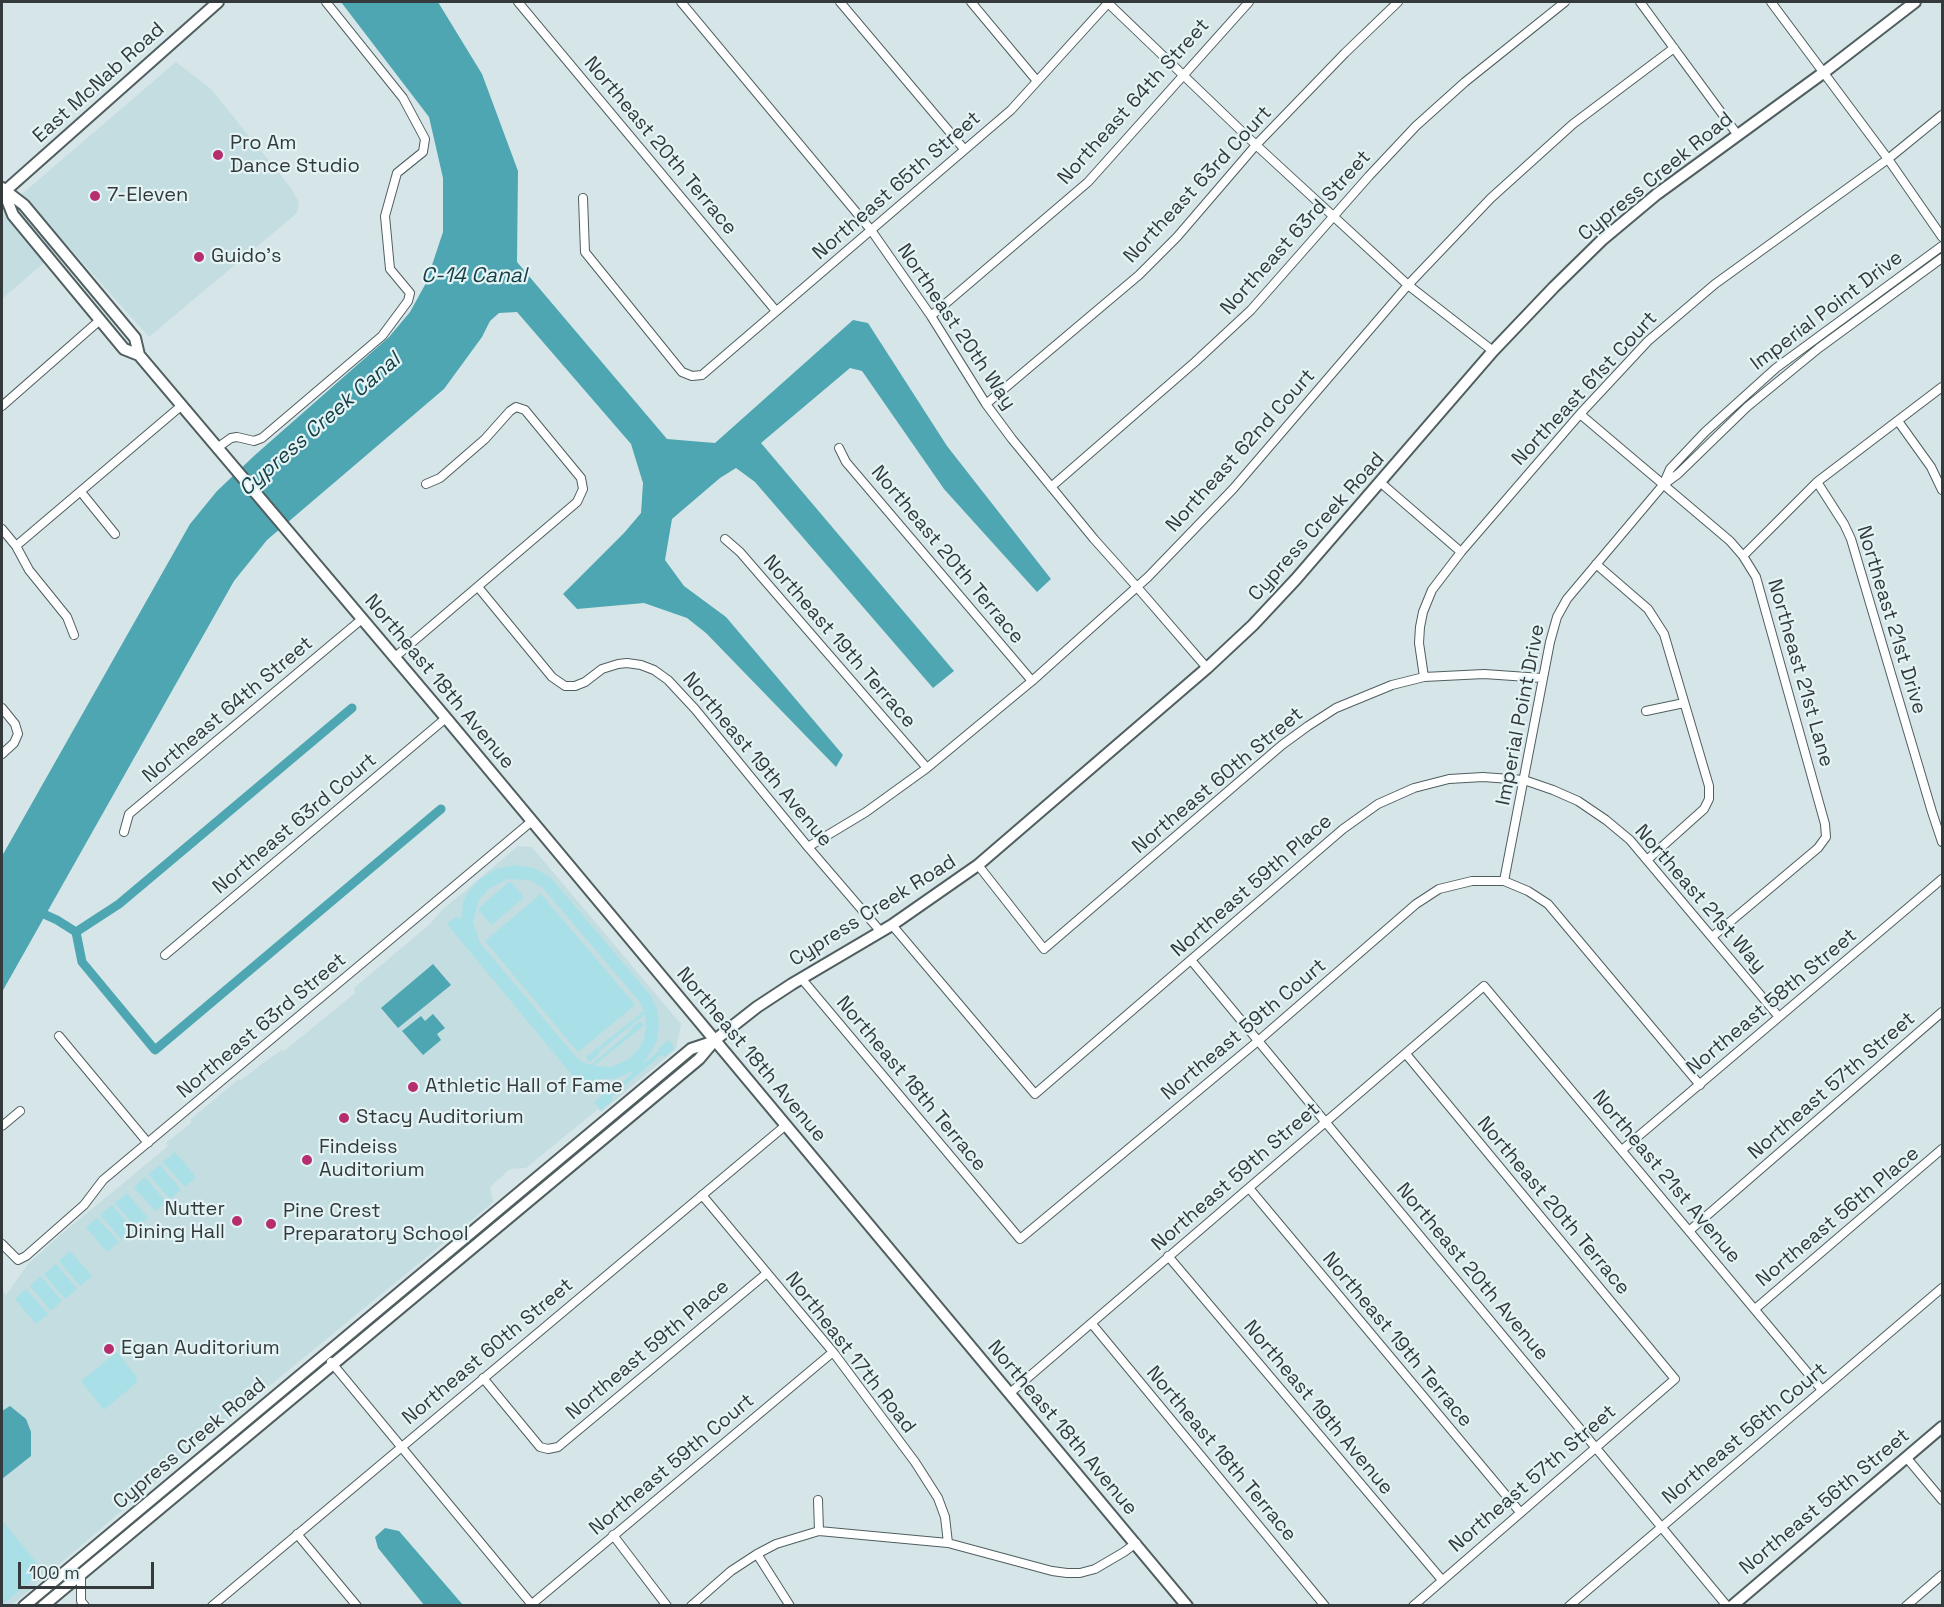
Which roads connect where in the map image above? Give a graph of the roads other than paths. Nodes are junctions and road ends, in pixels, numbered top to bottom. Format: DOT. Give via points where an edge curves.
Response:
graph roads {
  1 [pos="218,2"];
  2 [pos="326,2"];
  3 [pos="518,2"];
  4 [pos="681,2"];
  5 [pos="840,2"];
  6 [pos="971,2"];
  7 [pos="1108,2"];
  8 [pos="1249,2"];
  9 [pos="1398,2"];
  10 [pos="1565,2"];
  11 [pos="1640,2"];
  12 [pos="1771,2"];
  13 [pos="1915,2"];
  14 [pos="1674,48"];
  15 [pos="1823,73"];
  16 [pos="1183,75"];
  17 [pos="1037,81"];
  18 [pos="1942,115"];
  19 [pos="1737,134"];
  20 [pos="1256,145"];
  21 [pos="964,149"];
  22 [pos="1888,159"];
  23 [pos="2,191"];
  24 [pos="584,198"];
  25 [pos="1334,217"];
  26 [pos="871,230"];
  27 [pos="1942,237"];
  28 [pos="1942,246"];
  29 [pos="1942,258"];
  30 [pos="1408,285"];
  31 [pos="776,311"];
  32 [pos="931,316"];
  33 [pos="100,320"];
  34 [pos="1493,351"];
  35 [pos="139,355"];
  36 [pos="1792,356"];
  37 [pos="1798,364"];
  38 [pos="1942,387"];
  39 [pos="987,404"];
  40 [pos="2,406"];
  41 [pos="181,406"];
  42 [pos="1580,414"];
  43 [pos="1898,421"];
  44 [pos="217,448"];
  45 [pos="839,448"];
  46 [pos="1817,482"];
  47 [pos="1380,483"];
  48 [pos="426,484"];
  49 [pos="1663,484"];
  50 [pos="1051,487"];
  51 [pos="1942,490"];
  52 [pos="81,492"];
  53 [pos="2,529"];
  54 [pos="115,534"];
  55 [pos="725,539"];
  56 [pos="16,546"];
  57 [pos="1461,552"];
  58 [pos="1743,555"];
  59 [pos="1596,564"];
  60 [pos="478,587"];
  61 [pos="1137,587"];
  62 [pos="362,619"];
  63 [pos="75,635"];
  64 [pos="395,657"];
  65 [pos="1206,668"];
  66 [pos="1424,677"];
  67 [pos="1542,678"];
  68 [pos="1032,681"];
  69 [pos="1684,703"];
  70 [pos="2,708"];
  71 [pos="1647,711"];
  72 [pos="446,718"];
  73 [pos="2,754"];
  74 [pos="927,768"];
  75 [pos="1524,780"];
  76 [pos="532,821"];
  77 [pos="124,832"];
  78 [pos="1942,842"];
  79 [pos="808,847"];
  80 [pos="1647,860"];
  81 [pos="978,865"];
  82 [pos="1942,879"];
  83 [pos="1504,881"];
  84 [pos="892,925"];
  85 [pos="881,932"];
  86 [pos="1712,937"];
  87 [pos="165,955"];
  88 [pos="1191,960"];
  89 [pos="801,978"];
  90 [pos="1484,986"];
  91 [pos="1942,1012"];
  92 [pos="1779,1017"];
  93 [pos="59,1036"];
  94 [pos="715,1040"];
  95 [pos="1258,1041"];
  96 [pos="1406,1053"];
  97 [pos="1700,1085"];
  98 [pos="20,1110"];
  99 [pos="1326,1122"];
  100 [pos="786,1125"];
  101 [pos="2,1126"];
  102 [pos="148,1143"];
  103 [pos="1942,1149"];
  104 [pos="1622,1150"];
  105 [pos="1249,1188"];
  106 [pos="702,1195"];
  107 [pos="1689,1231"];
  108 [pos="1020,1239"];
  109 [pos="2,1244"];
  110 [pos="1168,1256"];
  111 [pos="767,1273"];
  112 [pos="1942,1288"];
  113 [pos="1755,1309"];
  114 [pos="1092,1324"];
  115 [pos="833,1352"];
  116 [pos="324,1354"];
  117 [pos="333,1365"];
  118 [pos="483,1378"];
  119 [pos="1675,1379"];
  120 [pos="1822,1390"];
  121 [pos="1010,1393"];
  122 [pos="1942,1426"];
  123 [pos="401,1447"];
  124 [pos="1595,1447"];
  125 [pos="1906,1457"];
  126 [pos="818,1500"];
  127 [pos="1942,1500"];
  128 [pos="1520,1512"];
  129 [pos="1662,1527"];
  130 [pos="819,1531"];
  131 [pos="297,1534"];
  132 [pos="613,1535"];
  133 [pos="948,1543"];
  134 [pos="1136,1543"];
  135 [pos="757,1554"];
  136 [pos="62,1574"];
  137 [pos="81,1574"];
  138 [pos="1942,1575"];
  139 [pos="1442,1580"];
  140 [pos="70,1583"];
  141 [pos="533,1604"];
  142 [pos="24,1605"];
  143 [pos="43,1605"];
  144 [pos="85,1605"];
  145 [pos="212,1605"];
  146 [pos="357,1605"];
  147 [pos="667,1605"];
  148 [pos="691,1605"];
  149 [pos="790,1605"];
  150 [pos="1187,1605"];
  151 [pos="1325,1605"];
  152 [pos="1413,1605"];
  153 [pos="1569,1605"];
  154 [pos="1727,1605"];
  155 [pos="1732,1605"];
  156 [pos="1906,1605"];
  1 -- 23 [label="street, East McNab Road"];
  2 -- 44 [label="street" via="403,98 425,139 423,152 398,173 385,216 390,269 410,293 382,336 262,438 231,438"];
  3 -- 31 [label="street, Northeast 20th Terrace"];
  4 -- 26 [label="street, Northeast 20th Way"];
  5 -- 21 [label="street"];
  6 -- 17 [label="street"];
  7 -- 16 [label="street"];
  7 -- 17 [label="street, Northeast 65th Street"];
  8 -- 16 [label="street, Northeast 64th Street"];
  9 -- 20 [label="street, Northeast 63rd Court"];
  10 -- 25 [label="street, Northeast 63rd Street" via="1416,126"];
  11 -- 14 [label="street"];
  12 -- 15 [label="street"];
  13 -- 15 [label="street, Cypress Creek Road"];
  14 -- 19 [label="street"];
  14 -- 30 [label="street, Northeast 62nd Court" via="1573,124 1491,198"];
  15 -- 19 [label="street, Cypress Creek Road"];
  15 -- 22 [label="street"];
  16 -- 20 [label="street"];
  16 -- 32 [label="street, Northeast 64th Street" via="1088,182"];
  17 -- 21 [label="street, Northeast 65th Street" via="1011,110"];
  18 -- 22 [label="street, Northeast 61st Court"];
  19 -- 34 [label="street, Cypress Creek Road" via="1602,240"];
  20 -- 25 [label="street"];
  20 -- 39 [label="street, Northeast 63rd Court" via="1139,275"];
  21 -- 26 [label="street, Northeast 65th Street"];
  22 -- 27 [label="street"];
  22 -- 42 [label="street, Northeast 61st Court" via="1715,284 1648,341"];
  23 -- 33 [label="street" via="13,215"];
  23 -- 35 [label="street" via="24,206 135,338"];
  24 -- 31 [label="street, Northeast 65th Street" via="585,252 682,372 702,375"];
  25 -- 30 [label="street"];
  25 -- 50 [label="street, Northeast 63rd Street" via="1251,310"];
  26 -- 31 [label="street, Northeast 65th Street"];
  26 -- 32 [label="street, Northeast 20th Way"];
  28 -- 36 [label="street, Imperial Point Drive"];
  29 -- 37 [label="street, Imperial Point Drive"];
  30 -- 34 [label="street"];
  30 -- 61 [label="street, Northeast 62nd Court" via="1233,489"];
  32 -- 39 [label="street, Northeast 20th Way"];
  33 -- 35 [label="street" via="124,349"];
  33 -- 40 [label="street"];
  34 -- 47 [label="street, Cypress Creek Road"];
  35 -- 41 [label="street, Northeast 18th Avenue"];
  36 -- 37 [label="street"];
  36 -- 49 [label="street, Imperial Point Drive" via="1705,432 1670,469"];
  37 -- 49 [label="street, Imperial Point Drive"];
  38 -- 43 [label="street"];
  39 -- 50 [label="street, Northeast 20th Way"];
  41 -- 44 [label="street, Northeast 18th Avenue"];
  41 -- 52 [label="street"];
  42 -- 49 [label="street, Northeast 21st Lane"];
  42 -- 57 [label="street, Northeast 61st Court"];
  43 -- 46 [label="street"];
  43 -- 51 [label="street" via="1931,467"];
  44 -- 62 [label="street, Northeast 18th Avenue"];
  45 -- 68 [label="street, Northeast 20th Terrace" via="846,462"];
  46 -- 58 [label="street"];
  46 -- 78 [label="street, Northeast 21st Drive" via="1851,539"];
  47 -- 57 [label="street"];
  47 -- 65 [label="street, Cypress Creek Road" via="1296,579"];
  48 -- 60 [label="street" via="440,478 516,407 525,410 581,478 583,489 577,502"];
  49 -- 58 [label="street, Northeast 21st Lane"];
  49 -- 59 [label="street, Imperial Point Drive"];
  50 -- 61 [label="street, Northeast 20th Way"];
  52 -- 54 [label="street"];
  52 -- 56 [label="street"];
  53 -- 56 [label="street"];
  55 -- 74 [label="street, Northeast 19th Terrace"];
  56 -- 63 [label="street" via="29,570 67,617"];
  57 -- 66 [label="street, Northeast 61st Court" via="1432,590 1423,612 1419,643"];
  58 -- 86 [label="street, Northeast 21st Lane" via="1756,577 1826,837"];
  59 -- 67 [label="street, Imperial Point Drive" via="1557,617"];
  59 -- 69 [label="street" via="1648,609 1657,622"];
  60 -- 64 [label="street"];
  60 -- 79 [label="street, Northeast 19th Avenue" via="552,677 565,686 585,682 602,669 618,664 641,665 668,680"];
  61 -- 65 [label="street, Northeast 20th Way"];
  61 -- 68 [label="street, Northeast 62nd Court"];
  62 -- 64 [label="street, Northeast 18th Avenue"];
  62 -- 77 [label="street, Northeast 64th Street" via="129,814"];
  64 -- 72 [label="street, Northeast 18th Avenue"];
  65 -- 81 [label="street, Cypress Creek Road"];
  66 -- 67 [label="street, Northeast 60th Street" via="1484,674"];
  66 -- 81 [label="street, Northeast 60th Street" via="1392,685 1336,708 1308,726 1044,949"];
  67 -- 75 [label="street, Imperial Point Drive"];
  68 -- 74 [label="street, Northeast 62nd Court"];
  69 -- 71 [label="street"];
  69 -- 80 [label="street" via="1709,786 1708,799 1704,809"];
  70 -- 73 [label="street" via="18,734"];
  72 -- 76 [label="street, Northeast 18th Avenue"];
  72 -- 87 [label="street, Northeast 63rd Court"];
  74 -- 79 [label="street, Northeast 62nd Court"];
  75 -- 80 [label="street, Northeast 21st Way" via="1578,801 1630,840"];
  75 -- 83 [label="street, Imperial Point Drive"];
  75 -- 88 [label="street, Northeast 59th Place" via="1449,779 1414,788 1378,804 1343,829"];
  76 -- 94 [label="street, Northeast 18th Avenue"];
  76 -- 102 [label="street, Northeast 63rd Street"];
  79 -- 85 [label="street, Northeast 19th Avenue"];
  80 -- 86 [label="street, Northeast 21st Way"];
  81 -- 84 [label="street, Cypress Creek Road"];
  82 -- 92 [label="street, Northeast 58th Street"];
  83 -- 95 [label="street, Northeast 59th Court" via="1472,881 1439,890 1416,904"];
  83 -- 97 [label="street" via="1548,904"];
  84 -- 85 [label="street, Cypress Creek Road"];
  84 -- 88 [label="street, Northeast 59th Place" via="1035,1094"];
  85 -- 89 [label="street, Cypress Creek Road"];
  86 -- 92 [label="street, Northeast 21st Way"];
  88 -- 95 [label="street, Northeast 20th Avenue"];
  89 -- 94 [label="street, Cypress Creek Road"];
  89 -- 108 [label="street, Northeast 18th Terrace"];
  90 -- 96 [label="street, Northeast 59th Street"];
  90 -- 104 [label="street, Northeast 21st Avenue"];
  91 -- 107 [label="street, Northeast 57th Street"];
  92 -- 97 [label="street, Northeast 58th Street"];
  93 -- 102 [label="street"];
  94 -- 100 [label="street, Northeast 18th Avenue"];
  94 -- 116 [label="street, Cypress Creek Road" via="691,1049"];
  94 -- 117 [label="street, Cypress Creek Road" via="699,1059"];
  95 -- 99 [label="street, Northeast 20th Avenue"];
  95 -- 108 [label="street, Northeast 59th Court"];
  96 -- 99 [label="street, Northeast 59th Street"];
  96 -- 119 [label="street, Northeast 20th Terrace"];
  97 -- 104 [label="street, Northeast 58th Street"];
  98 -- 101 [label="street"];
  99 -- 105 [label="street, Northeast 59th Street"];
  99 -- 124 [label="street, Northeast 20th Avenue"];
  100 -- 106 [label="street, Northeast 60th Street"];
  100 -- 121 [label="street, Northeast 18th Avenue"];
  102 -- 109 [label="street, Northeast 63rd Street" via="103,1180 84,1205 18,1260"];
  103 -- 113 [label="street, Northeast 56th Place"];
  104 -- 107 [label="street, Northeast 21st Avenue"];
  105 -- 110 [label="street, Northeast 59th Street"];
  105 -- 128 [label="street, Northeast 19th Terrace"];
  106 -- 111 [label="street, Northeast 17th Road"];
  106 -- 118 [label="street, Northeast 60th Street"];
  107 -- 113 [label="street, Northeast 21st Avenue"];
  110 -- 114 [label="street, Northeast 59th Street"];
  110 -- 139 [label="street, Northeast 19th Avenue"];
  111 -- 115 [label="street, Northeast 17th Road"];
  111 -- 118 [label="street, Northeast 59th Place" via="558,1447 540,1447"];
  112 -- 120 [label="street, Northeast 56th Court"];
  113 -- 120 [label="street, Northeast 21st Avenue"];
  114 -- 121 [label="street, Northeast 59th Street"];
  114 -- 151 [label="street, Northeast 18th Terrace"];
  115 -- 132 [label="street, Northeast 59th Court"];
  115 -- 133 [label="street, Northeast 17th Road" via="938,1498"];
  116 -- 117 [label="street"];
  116 -- 136 [label="street, Cypress Creek Road"];
  117 -- 123 [label="street"];
  117 -- 137 [label="street, Cypress Creek Road"];
  118 -- 123 [label="street, Northeast 60th Street"];
  119 -- 124 [label="street, Northeast 57th Street"];
  120 -- 129 [label="street, Northeast 56th Court"];
  121 -- 134 [label="street, Northeast 18th Avenue"];
  122 -- 125 [label="street, Northeast 56th Street"];
  123 -- 131 [label="street, Northeast 60th Street"];
  123 -- 141 [label="street"];
  124 -- 128 [label="street, Northeast 57th Street"];
  124 -- 129 [label="street, Northeast 20th Avenue"];
  125 -- 127 [label="street"];
  125 -- 155 [label="street, Northeast 56th Street"];
  126 -- 130 [label="street"];
  128 -- 139 [label="street, Northeast 57th Street"];
  129 -- 153 [label="street, Northeast 56th Court"];
  129 -- 154 [label="street, Northeast 20th Avenue"];
  130 -- 133 [label="street"];
  130 -- 135 [label="street"];
  131 -- 145 [label="street, Northeast 60th Street"];
  131 -- 146 [label="street"];
  132 -- 141 [label="street, Northeast 59th Court"];
  132 -- 147 [label="street"];
  133 -- 134 [label="street" via="1067,1573 1095,1569"];
  134 -- 150 [label="street, Northeast 18th Avenue"];
  135 -- 148 [label="street"];
  135 -- 149 [label="street"];
  136 -- 140 [label="street"];
  136 -- 142 [label="street, Cypress Creek Road"];
  137 -- 140 [label="street, Cypress Creek Road"];
  137 -- 144 [label="street" via="81,1600"];
  138 -- 156 [label="street"];
  139 -- 152 [label="street, Northeast 57th Street"];
  140 -- 143 [label="street, Cypress Creek Road"];
}
